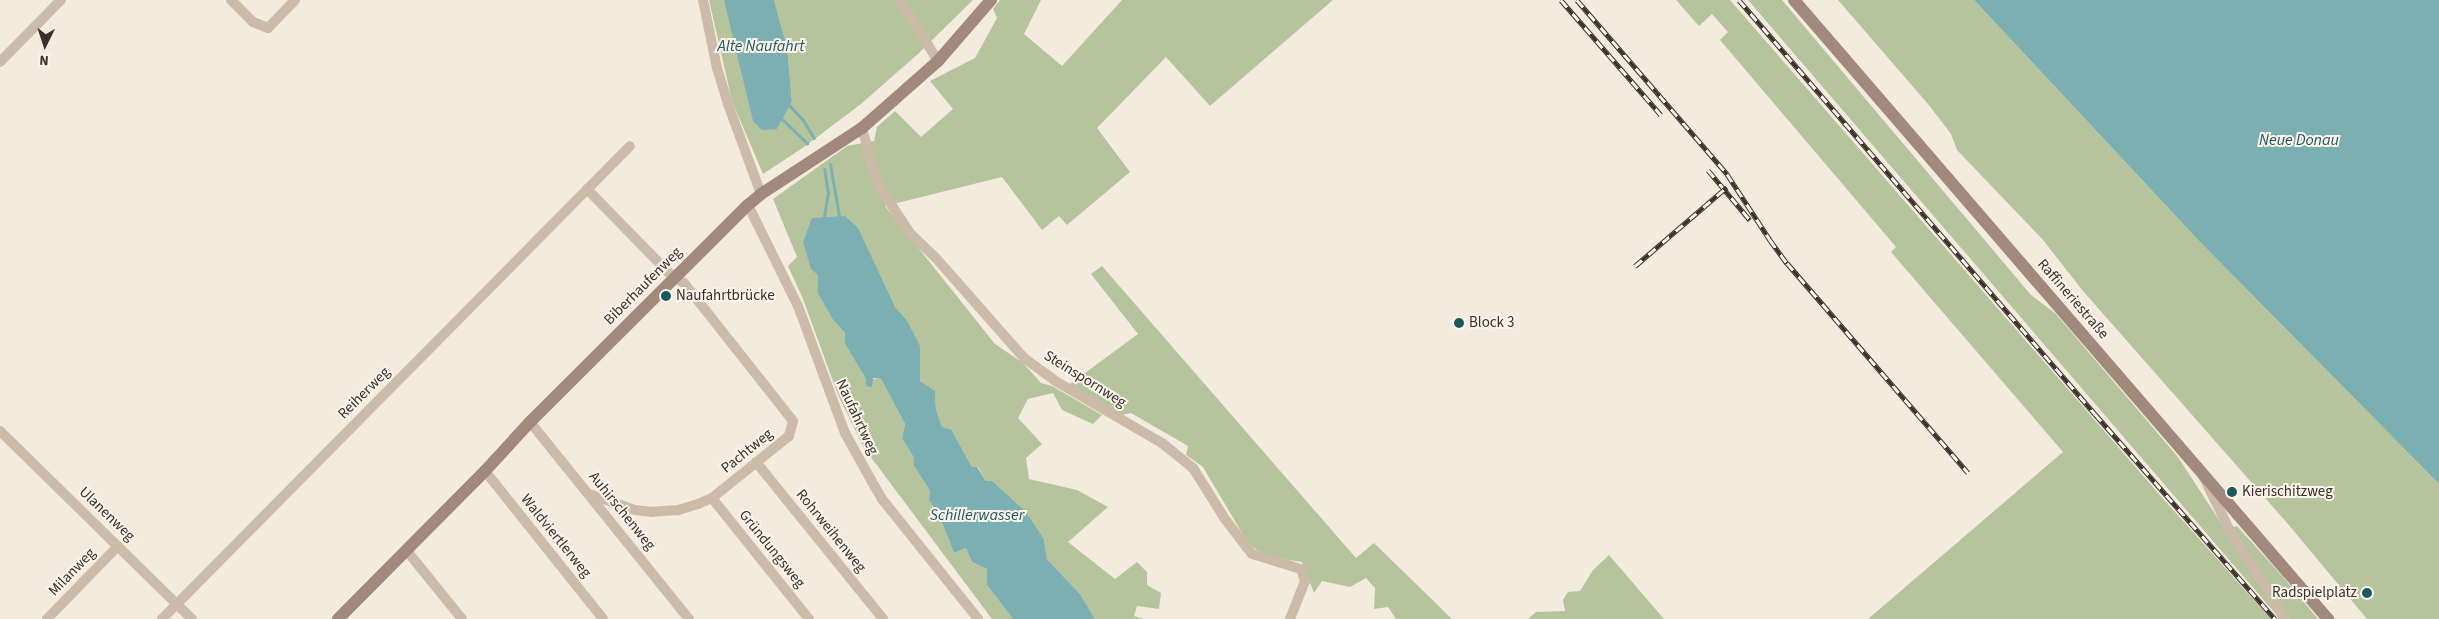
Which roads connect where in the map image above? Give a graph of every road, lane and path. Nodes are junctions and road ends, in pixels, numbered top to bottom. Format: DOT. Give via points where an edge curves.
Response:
graph roads {
  1 [pos="61,0"];
  2 [pos="230,0"];
  3 [pos="295,0"];
  4 [pos="703,0"];
  5 [pos="900,0"];
  6 [pos="991,0"];
  7 [pos="1794,0"];
  8 [pos="938,60"];
  9 [pos="0,62"];
  10 [pos="862,128"];
  11 [pos="630,146"];
  12 [pos="587,189"];
  13 [pos="761,194"];
  14 [pos="748,205"];
  15 [pos="676,277"];
  16 [pos="530,422"];
  17 [pos="0,431"];
  18 [pos="756,462"];
  19 [pos="485,471"];
  20 [pos="2203,475"];
  21 [pos="589,494"];
  22 [pos="712,498"];
  23 [pos="118,546"];
  24 [pos="407,551"];
  25 [pos="177,604"];
  26 [pos="346,616"];
  27 [pos="47,619"];
  28 [pos="162,619"];
  29 [pos="192,619"];
  30 [pos="462,619"];
  31 [pos="603,619"];
  32 [pos="689,619"];
  33 [pos="809,619"];
  34 [pos="883,619"];
  35 [pos="978,619"];
  36 [pos="1290,619"];
  37 [pos="2284,619"];
  38 [pos="2328,619"];
  1 -- 9 [label="street"];
  2 -- 3 [label="street" via="253,22 268,28"];
  4 -- 13 [label="street" via="725,95"];
  5 -- 8 [label="street"];
  6 -- 8 [label="main road, Biberhaufenweg"];
  7 -- 20 [label="main road, Raffineriestraße"];
  8 -- 10 [label="main road, Biberhaufenweg"];
  10 -- 13 [label="main road, Biberhaufenweg"];
  10 -- 36 [label="street, Steinspornweg" via="877,183 910,233 1024,358 1057,382 1162,443 1193,468 1252,554 1301,569 1306,581"];
  11 -- 12 [label="street, Reiherweg"];
  12 -- 15 [label="street"];
  12 -- 25 [label="street, Reiherweg"];
  13 -- 14 [label="main road, Biberhaufenweg"];
  14 -- 15 [label="main road, Biberhaufenweg"];
  14 -- 35 [label="street, Naufahrtweg" via="798,306 845,433 871,480 882,499"];
  15 -- 16 [label="main road, Biberhaufenweg"];
  15 -- 18 [label="street, Pachtweg" via="687,286 792,418 793,429 789,436"];
  16 -- 19 [label="main road, Biberhaufenweg"];
  16 -- 21 [label="street, Auhirschenweg"];
  17 -- 23 [label="street, Ulanenweg"];
  18 -- 22 [label="street, Pachtweg"];
  18 -- 34 [label="street, Rohrweihenweg"];
  19 -- 24 [label="main road, Biberhaufenweg"];
  19 -- 31 [label="street, Waldviertlerweg"];
  20 -- 37 [label="street" via="2232,535"];
  20 -- 38 [label="main road, Raffineriestraße"];
  21 -- 22 [label="street, Pachtweg" via="635,510 652,512 678,510"];
  21 -- 32 [label="street, Auhirschenweg"];
  22 -- 33 [label="street, Gründungsweg"];
  23 -- 25 [label="street, Ulanenweg"];
  23 -- 27 [label="street, Milanweg"];
  24 -- 26 [label="main road, Biberhaufenweg"];
  24 -- 30 [label="street"];
  25 -- 28 [label="street, Reiherweg"];
  25 -- 29 [label="street, Ulanenweg"];
}
